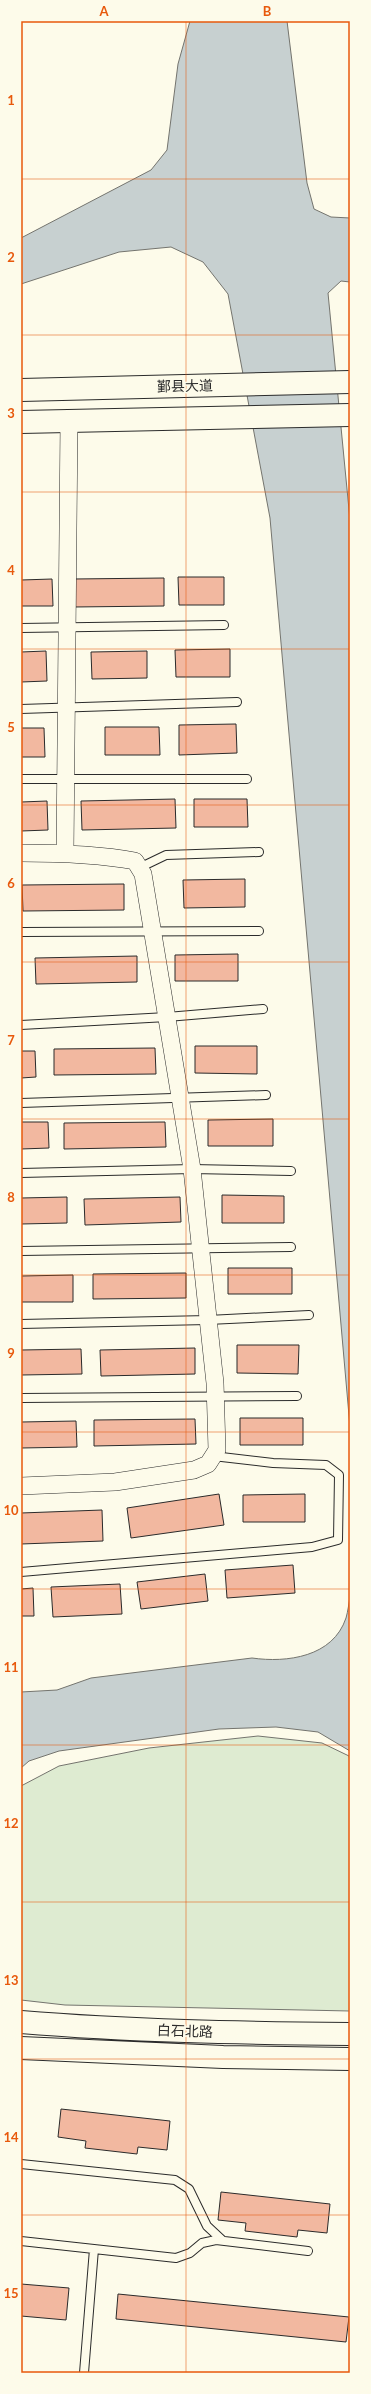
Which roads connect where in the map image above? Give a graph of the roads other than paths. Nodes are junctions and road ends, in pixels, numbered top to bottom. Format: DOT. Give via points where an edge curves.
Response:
graph roads {
  1 [pos="350,382"];
  2 [pos="21,390"];
  3 [pos="350,415"];
  4 [pos="69,421"];
  5 [pos="21,422"];
  6 [pos="224,625"];
  7 [pos="21,628"];
  8 [pos="68,628"];
  9 [pos="237,702"];
  10 [pos="67,708"];
  11 [pos="21,709"];
  12 [pos="66,779"];
  13 [pos="247,779"];
  14 [pos="21,780"];
  15 [pos="65,852"];
  16 [pos="259,852"];
  17 [pos="21,853"];
  18 [pos="139,868"];
  19 [pos="153,931"];
  20 [pos="21,932"];
  21 [pos="258,932"];
  22 [pos="263,1008"];
  23 [pos="167,1017"];
  24 [pos="21,1025"];
  25 [pos="266,1095"];
  26 [pos="181,1098"];
  27 [pos="21,1103"];
  28 [pos="192,1169"];
  29 [pos="291,1171"];
  30 [pos="21,1173"];
  31 [pos="201,1247"];
  32 [pos="291,1247"];
  33 [pos="21,1251"];
  34 [pos="309,1315"];
  35 [pos="208,1320"];
  36 [pos="21,1324"];
  37 [pos="297,1396"];
  38 [pos="21,1398"];
  39 [pos="215,1398"];
  40 [pos="213,1456"];
  41 [pos="21,1486"];
  42 [pos="21,1572"];
  43 [pos="21,2022"];
  44 [pos="350,2034"];
  45 [pos="21,2048"];
  46 [pos="350,2059"];
  47 [pos="21,2164"];
  48 [pos="207,2226"];
  49 [pos="222,2240"];
  50 [pos="21,2241"];
  51 [pos="202,2242"];
  52 [pos="94,2249"];
  53 [pos="308,2251"];
  54 [pos="84,2373"];
  1 -- 2 [label="main road, 鄞县大道"];
  3 -- 4 [label="main road"];
  4 -- 5 [label="main road"];
  4 -- 8 [label="street"];
  6 -- 8 [label="lane"];
  7 -- 8 [label="lane"];
  8 -- 10 [label="street"];
  9 -- 10 [label="lane"];
  10 -- 11 [label="lane"];
  10 -- 12 [label="street"];
  12 -- 13 [label="lane"];
  12 -- 14 [label="lane"];
  12 -- 15 [label="street"];
  15 -- 17 [label="street"];
  15 -- 18 [label="street" via="135,861"];
  16 -- 18 [label="lane" via="166,855"];
  18 -- 19 [label="street" via="143,874"];
  19 -- 20 [label="lane"];
  19 -- 21 [label="lane"];
  19 -- 23 [label="street"];
  22 -- 23 [label="lane"];
  23 -- 24 [label="lane"];
  23 -- 26 [label="street"];
  25 -- 26 [label="lane"];
  26 -- 27 [label="lane"];
  26 -- 28 [label="street"];
  28 -- 29 [label="lane"];
  28 -- 30 [label="lane"];
  28 -- 31 [label="street"];
  31 -- 32 [label="lane"];
  31 -- 33 [label="lane"];
  31 -- 35 [label="street"];
  34 -- 35 [label="lane"];
  35 -- 36 [label="lane"];
  35 -- 39 [label="street"];
  37 -- 39 [label="lane"];
  38 -- 39 [label="lane"];
  39 -- 40 [label="street" via="217,1450"];
  40 -- 41 [label="street" via="208,1464 194,1470 115,1482"];
  40 -- 42 [label="lane" via="272,1463 326,1465 339,1475 338,1540 312,1546"];
  43 -- 44 [label="main road, 白石北路" via="224,2033"];
  45 -- 46 [label="main road, 白石北路" via="223,2057"];
  47 -- 48 [label="lane" via="175,2180 189,2189"];
  48 -- 49 [label="lane"];
  48 -- 51 [label="lane"];
  49 -- 51 [label="lane"];
  49 -- 53 [label="lane"];
  50 -- 52 [label="lane"];
  51 -- 52 [label="lane" via="190,2253 176,2258"];
  52 -- 54 [label="lane"];
}
